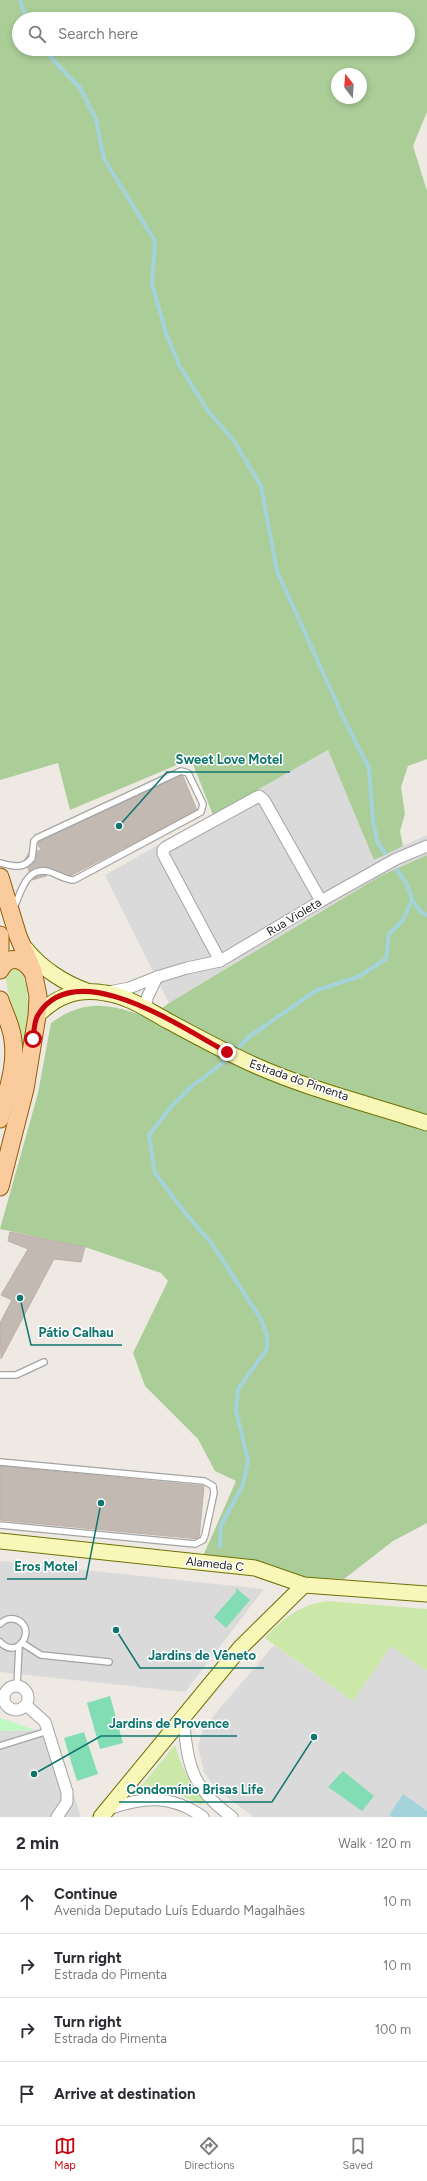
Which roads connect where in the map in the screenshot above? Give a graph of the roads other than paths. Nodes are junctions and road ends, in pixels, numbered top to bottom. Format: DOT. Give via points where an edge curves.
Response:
graph roads {
  1 [pos="427,846"];
  2 [pos="0,863"];
  3 [pos="0,877"];
  4 [pos="321,901"];
  5 [pos="11,913"];
  6 [pos="0,935"];
  7 [pos="21,943"];
  8 [pos="220,961"];
  9 [pos="0,963"];
  10 [pos="0,970"];
  11 [pos="33,971"];
  12 [pos="157,976"];
  13 [pos="88,992"];
  14 [pos="105,993"];
  15 [pos="0,1000"];
  16 [pos="146,1009"];
  17 [pos="37,1016"];
  18 [pos="0,1119"];
  19 [pos="427,1123"];
  20 [pos="0,1187"];
  21 [pos="44,1362"];
  22 [pos="0,1375"];
  23 [pos="0,1462"];
  24 [pos="0,1525"];
  25 [pos="0,1542"];
  26 [pos="304,1585"];
  27 [pos="427,1594"];
  28 [pos="0,1624"];
  29 [pos="0,1643"];
  30 [pos="20,1644"];
  31 [pos="109,1662"];
  32 [pos="0,1684"];
  33 [pos="17,1686"];
  34 [pos="3,1703"];
  35 [pos="26,1704"];
  36 [pos="183,1716"];
  37 [pos="49,1731"];
  38 [pos="0,1746"];
  39 [pos="104,1813"];
  40 [pos="57,1817"];
  41 [pos="203,1817"];
  42 [pos="232,1817"];
  1 -- 4 [label="street, Rua Violeta" via="396,859"];
  2 -- 5 [label="lane" via="24,866 32,858 34,841 37,838 181,771 188,774 203,804 201,812 74,880 41,870 34,873 28,877"];
  3 -- 5 [label="main road"];
  4 -- 8 [label="street, Rua Violeta"];
  4 -- 8 [label="street" via="264,800 259,796 166,847 163,854"];
  5 -- 7 [label="main road"];
  6 -- 9 [label="main road"];
  7 -- 11 [label="main road"];
  7 -- 13 [label="street, Estrada do Pimenta" via="46,969 71,985"];
  8 -- 12 [label="street, Rua Violeta"];
  10 -- 11 [label="main road" via="5,962 15,959 22,960"];
  11 -- 17 [label="main road" via="38,996"];
  12 -- 14 [label="street, Rua Violeta" via="129,988"];
  12 -- 16 [label="street" via="147,998"];
  13 -- 14 [label="street, Estrada do Pimenta"];
  13 -- 17 [label="street, Estrada do Pimenta" via="60,997"];
  14 -- 16 [label="street, Estrada do Pimenta" via="129,1000"];
  15 -- 18 [label="main road" via="11,1029 14,1048"];
  16 -- 19 [label="street, Estrada do Pimenta" via="270,1072"];
  17 -- 20 [label="main road" via="25,1089"];
  21 -- 22 [label="lane" via="16,1375"];
  23 -- 24 [label="lane" via="204,1481 214,1486 214,1493 205,1535 203,1540 195,1544"];
  25 -- 26 [label="street, Alameda C" via="255,1568"];
  26 -- 27 [label="street, Alameda C"];
  26 -- 36 [label="street" via="254,1632"];
  28 -- 30 [label="lane" via="7,1619 21,1622 26,1630 25,1639"];
  29 -- 30 [label="lane" via="10,1648"];
  30 -- 31 [label="lane" via="41,1656"];
  30 -- 33 [label="lane"];
  32 -- 33 [label="street"];
  33 -- 34 [label="street" via="9,1688 4,1694"];
  33 -- 35 [label="street" via="27,1693"];
  34 -- 35 [label="street" via="16,1710"];
  35 -- 37 [label="street" via="45,1722"];
  36 -- 39 [label="street"];
  36 -- 42 [label="street" via="187,1754 197,1782 206,1796"];
  37 -- 38 [label="lane"];
  37 -- 40 [label="street" via="67,1792 67,1802"];
  39 -- 41 [label="street" via="128,1802 149,1799 166,1800 190,1807"];
}
